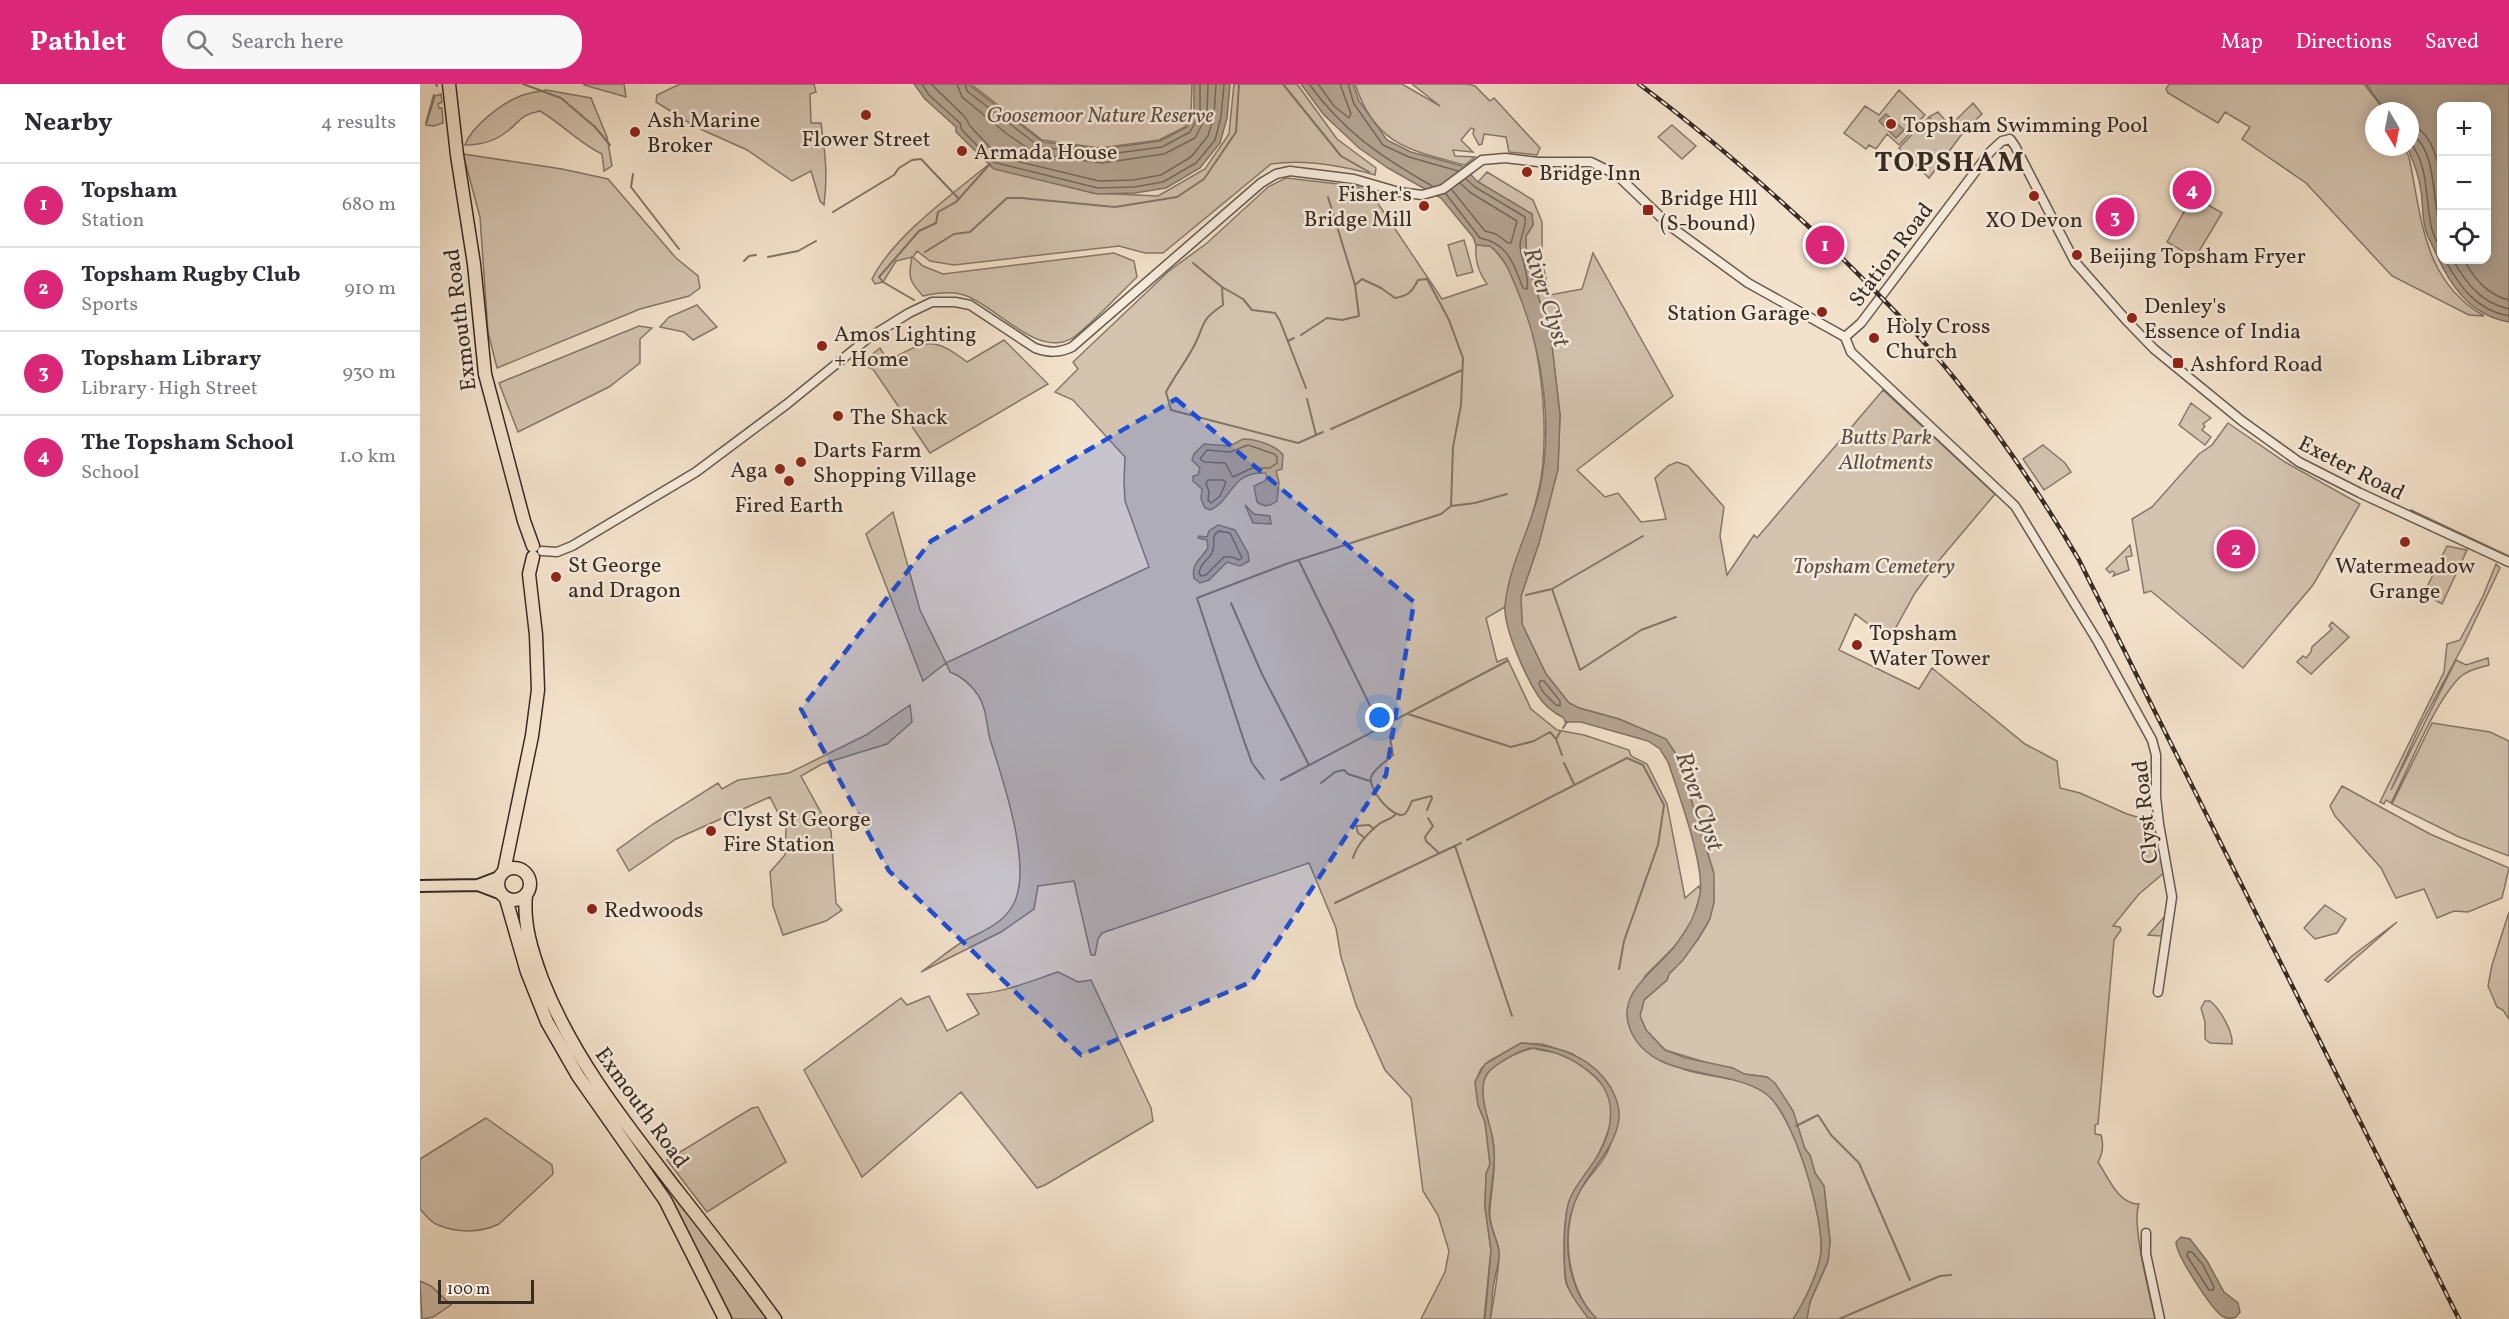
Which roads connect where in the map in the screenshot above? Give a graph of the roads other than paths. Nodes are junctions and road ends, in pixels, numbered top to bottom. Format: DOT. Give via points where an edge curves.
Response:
graph roads {
  1 [pos="449,84"];
  2 [pos="2010,139"];
  3 [pos="1845,337"];
  4 [pos="536,551"];
  5 [pos="2509,562"];
  6 [pos="512,839"];
  7 [pos="521,870"];
  8 [pos="501,874"];
  9 [pos="478,885"];
  10 [pos="420,886"];
  11 [pos="526,895"];
  12 [pos="503,896"];
  13 [pos="2158,992"];
  14 [pos="2146,1233"];
  15 [pos="725,1319"];
  16 [pos="775,1319"];
  17 [pos="2160,1319"];
  1 -- 4 [label="highway, Exmouth Road" via="474,264 484,374 524,521"];
  2 -- 3 [label="street, Station Road" via="1990,152 1861,323"];
  2 -- 5 [label="street, Exeter Road" via="2076,262 2143,338 2192,380 2304,465"];
  3 -- 4 [label="street" via="1748,283 1670,226 1635,190 1591,162 1482,160 1436,192 1417,195 1354,179 1290,171 1261,183 1065,351 1035,348 970,305 932,302 859,345 735,444 657,497 572,546 557,552"];
  3 -- 13 [label="street, Clyst Road" via="1851,352 2009,499 2098,642 2155,749 2156,797 2172,897"];
  4 -- 6 [label="highway, Exmouth Road" via="529,574 538,690"];
  6 -- 7 [label="highway"];
  6 -- 8 [label="highway, Exmouth Road"];
  7 -- 8 [label="highway" via="513,868"];
  7 -- 11 [label="highway" via="530,881"];
  8 -- 9 [label="main road"];
  8 -- 12 [label="highway" via="497,885"];
  9 -- 10 [label="main road"];
  9 -- 12 [label="main road"];
  11 -- 12 [label="highway" via="517,901"];
  11 -- 16 [label="highway, Exmouth Road" via="533,953 573,1044 600,1088"];
  12 -- 15 [label="highway, Exmouth Road" via="547,1022 578,1076 665,1200"];
  14 -- 17 [label="street" via="2146,1254"];
}
